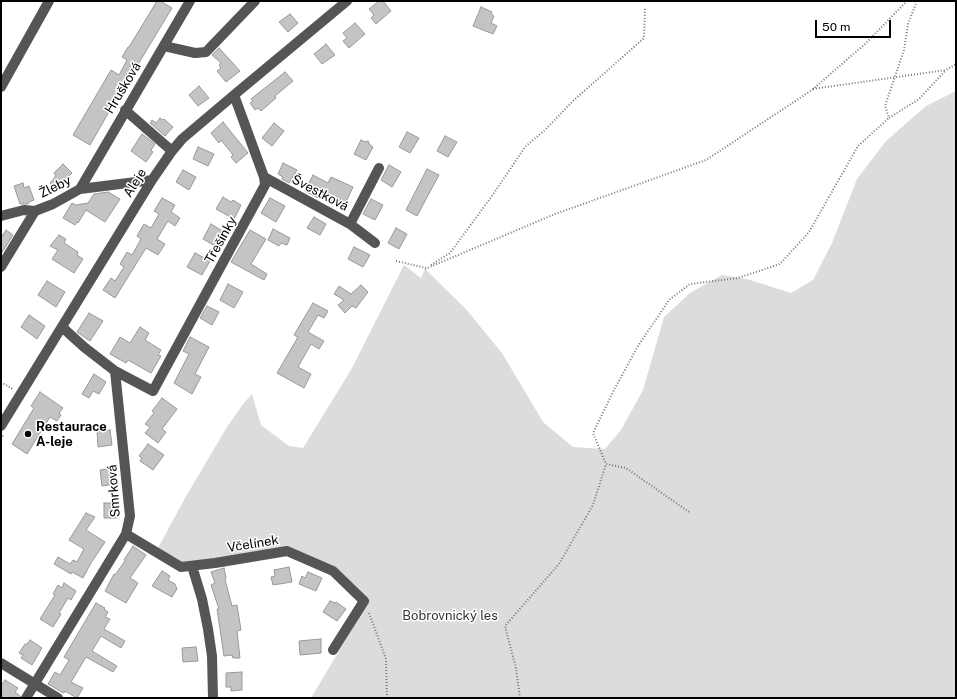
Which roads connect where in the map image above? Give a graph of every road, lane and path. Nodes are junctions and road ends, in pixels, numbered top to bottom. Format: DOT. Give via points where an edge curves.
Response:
graph roads {
  1 [pos="49,1"];
  2 [pos="190,1"];
  3 [pos="255,1"];
  4 [pos="348,1"];
  5 [pos="907,1"];
  6 [pos="917,1"];
  7 [pos="645,8"];
  8 [pos="164,46"];
  9 [pos="956,64"];
  10 [pos="946,70"];
  11 [pos="894,78"];
  12 [pos="1,87"];
  13 [pos="812,90"];
  14 [pos="234,95"];
  15 [pos="125,110"];
  16 [pos="889,118"];
  17 [pos="172,151"];
  18 [pos="379,168"];
  19 [pos="264,177"];
  20 [pos="152,180"];
  21 [pos="80,189"];
  22 [pos="35,211"];
  23 [pos="1,216"];
  24 [pos="350,224"];
  25 [pos="375,243"];
  26 [pos="396,261"];
  27 [pos="1,267"];
  28 [pos="425,269"];
  29 [pos="62,327"];
  30 [pos="116,371"];
  31 [pos="1,382"];
  32 [pos="21,394"];
  33 [pos="3,429"];
  34 [pos="1,439"];
  35 [pos="606,464"];
  36 [pos="689,512"];
  37 [pos="126,534"];
  38 [pos="192,566"];
  39 [pos="364,600"];
  40 [pos="333,650"];
  41 [pos="1,663"];
  42 [pos="34,684"];
  43 [pos="26,698"];
  44 [pos="58,698"];
  45 [pos="213,698"];
  46 [pos="387,698"];
  47 [pos="520,698"];
  1 -- 12 [label="street"];
  2 -- 8 [label="street, Hrušková"];
  3 -- 8 [label="street" via="206,52 195,53"];
  4 -- 14 [label="street, Aleje"];
  5 -- 13 [label="path" via="865,44"];
  6 -- 11 [label="path" via="908,24 904,50"];
  7 -- 28 [label="path" via="644,38 525,147 450,253"];
  8 -- 15 [label="street, Hrušková"];
  9 -- 10 [label="path"];
  10 -- 11 [label="path"];
  10 -- 16 [label="path" via="919,99"];
  11 -- 13 [label="path"];
  11 -- 16 [label="path" via="885,106"];
  13 -- 28 [label="path" via="706,160 555,214"];
  14 -- 17 [label="street, Aleje" via="182,139"];
  14 -- 19 [label="street"];
  15 -- 17 [label="street"];
  15 -- 21 [label="street, Hrušková"];
  16 -- 35 [label="path" via="858,146 809,232 780,264 738,278 690,284 669,300 638,346 592,433"];
  17 -- 20 [label="street, Aleje"];
  18 -- 24 [label="street, Švestková"];
  19 -- 24 [label="street, Švestková"];
  19 -- 30 [label="street, Třešínky" via="265,185 253,210 153,391"];
  20 -- 21 [label="street, Žleby"];
  20 -- 29 [label="street, Aleje"];
  21 -- 22 [label="street, Žleby"];
  22 -- 23 [label="street" via="24,210"];
  22 -- 27 [label="street, Žleby"];
  24 -- 25 [label="street"];
  26 -- 28 [label="path"];
  29 -- 30 [label="street"];
  29 -- 32 [label="street, Aleje"];
  30 -- 37 [label="street, Smrková" via="130,516"];
  31 -- 32 [label="path"];
  32 -- 33 [label="street, Aleje"];
  33 -- 34 [label="path"];
  35 -- 36 [label="path" via="626,468"];
  35 -- 47 [label="path" via="593,505 559,564 505,626 516,668"];
  37 -- 38 [label="street, Včelínek" via="181,567"];
  37 -- 42 [label="street, Smrková"];
  38 -- 39 [label="street, Včelínek" via="287,551 333,571"];
  38 -- 45 [label="street" via="208,629 212,656"];
  39 -- 40 [label="street"];
  39 -- 46 [label="path" via="386,659"];
  41 -- 42 [label="street"];
  42 -- 43 [label="street, Smrková"];
  42 -- 44 [label="street"];
}
